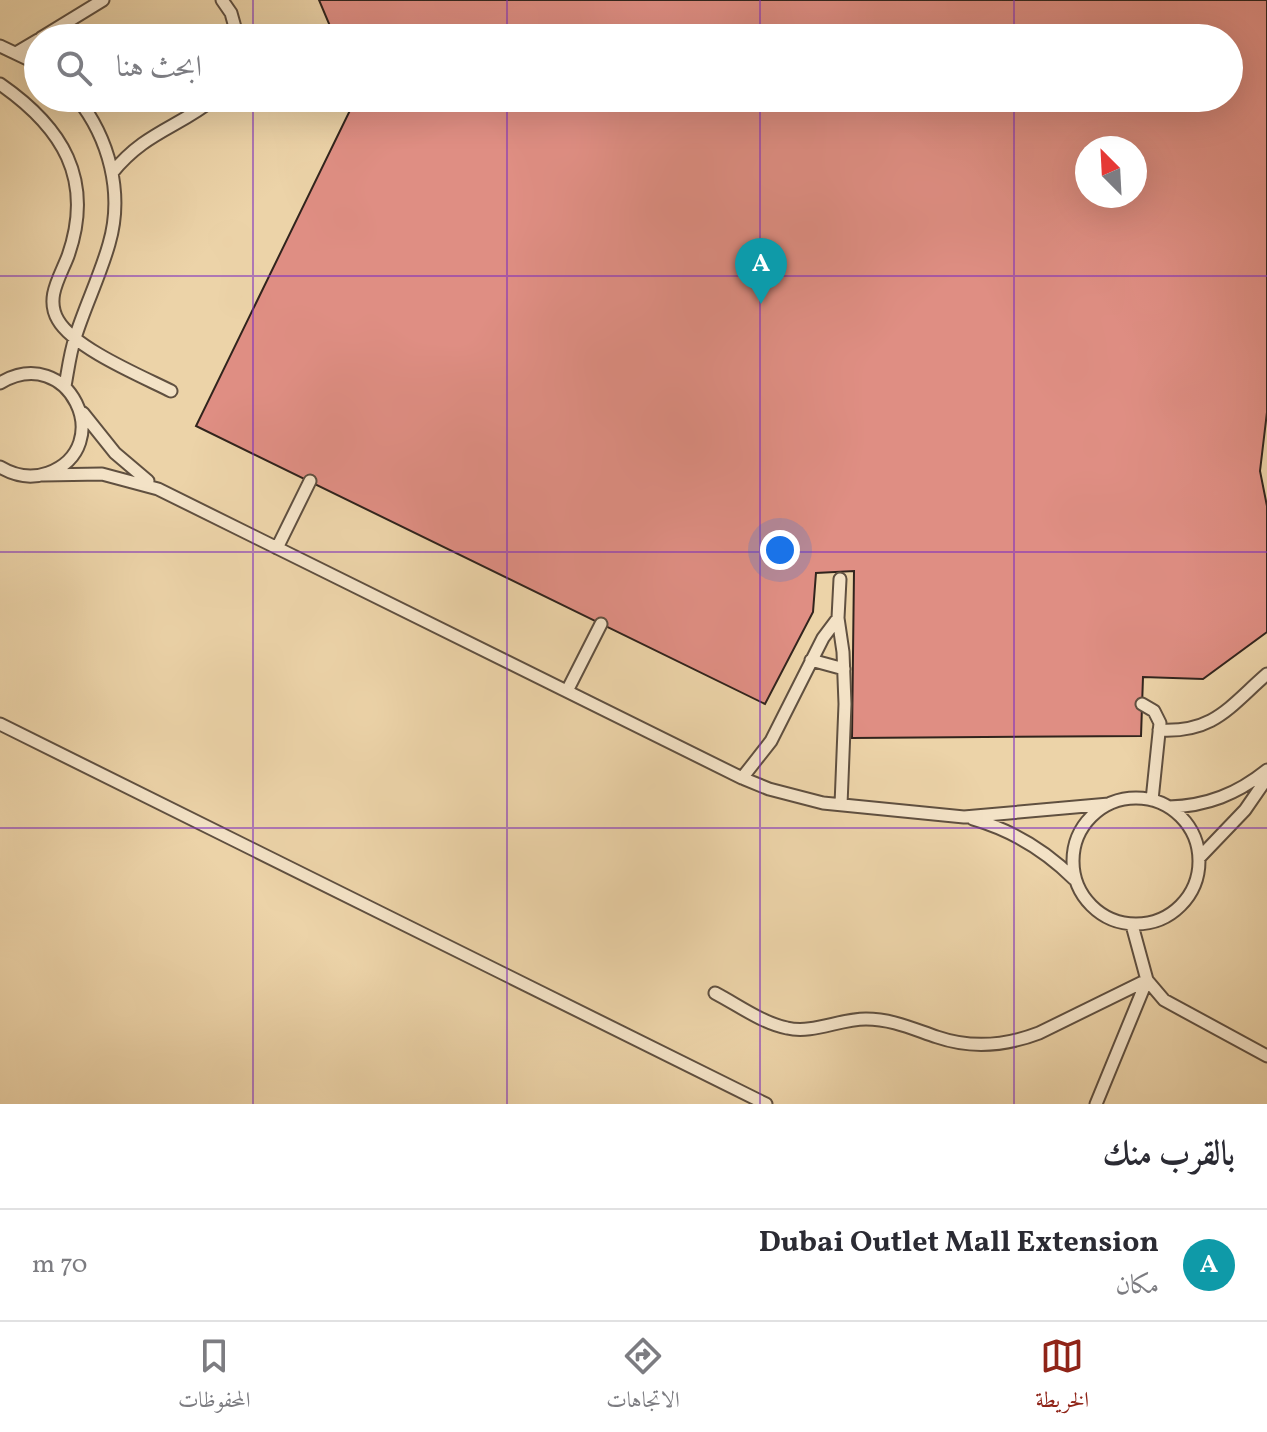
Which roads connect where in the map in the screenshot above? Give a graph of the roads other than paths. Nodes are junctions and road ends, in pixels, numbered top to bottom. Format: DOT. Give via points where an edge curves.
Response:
graph roads {
  1 [pos="103,0"];
  2 [pos="222,0"];
  3 [pos="64,24"];
  4 [pos="234,24"];
  5 [pos="0,46"];
  6 [pos="24,48"];
  7 [pos="16,53"];
  8 [pos="24,57"];
  9 [pos="0,84"];
  10 [pos="24,103"];
  11 [pos="36,112"];
  12 [pos="86,112"];
  13 [pos="191,112"];
  14 [pos="112,173"];
  15 [pos="75,338"];
  16 [pos="4,379"];
  17 [pos="65,386"];
  18 [pos="171,391"];
  19 [pos="80,409"];
  20 [pos="0,467"];
  21 [pos="43,475"];
  22 [pos="310,481"];
  23 [pos="158,489"];
  24 [pos="277,548"];
  25 [pos="840,579"];
  26 [pos="838,618"];
  27 [pos="601,624"];
  28 [pos="811,660"];
  29 [pos="844,669"];
  30 [pos="1267,674"];
  31 [pos="567,691"];
  32 [pos="1142,704"];
  33 [pos="0,724"];
  34 [pos="1159,730"];
  35 [pos="1267,770"];
  36 [pos="742,778"];
  37 [pos="1267,778"];
  38 [pos="1152,800"];
  39 [pos="1109,804"];
  40 [pos="841,805"];
  41 [pos="1169,807"];
  42 [pos="964,817"];
  43 [pos="1199,858"];
  44 [pos="1075,880"];
  45 [pos="1132,925"];
  46 [pos="1147,980"];
  47 [pos="715,993"];
  48 [pos="1267,1056"];
  49 [pos="766,1104"];
  50 [pos="1096,1104"];
  1 -- 3 [label="lane"];
  2 -- 4 [label="lane"];
  5 -- 7 [label="lane"];
  6 -- 7 [label="lane"];
  7 -- 8 [label="lane"];
  9 -- 10 [label="lane"];
  11 -- 15 [label="lane" via="69,160 77,199 70,249 53,295 60,323"];
  12 -- 14 [label="lane" via="99,131"];
  13 -- 14 [label="lane" via="151,136"];
  14 -- 15 [label="lane" via="111,240"];
  15 -- 17 [label="lane"];
  15 -- 18 [label="lane"];
  16 -- 17 [label="lane" via="40,374"];
  17 -- 19 [label="lane"];
  19 -- 21 [label="lane" via="76,450"];
  19 -- 23 [label="lane" via="115,453"];
  20 -- 21 [label="lane" via="16,475"];
  21 -- 23 [label="lane" via="102,474"];
  22 -- 24 [label="lane"];
  23 -- 24 [label="lane"];
  24 -- 31 [label="lane"];
  25 -- 26 [label="lane"];
  26 -- 28 [label="lane"];
  26 -- 29 [label="lane"];
  27 -- 31 [label="lane"];
  28 -- 29 [label="lane"];
  28 -- 36 [label="lane" via="771,741"];
  29 -- 40 [label="lane"];
  30 -- 34 [label="lane" via="1207,724"];
  31 -- 36 [label="lane"];
  32 -- 34 [label="lane" via="1158,716"];
  33 -- 49 [label="lane"];
  34 -- 38 [label="lane"];
  35 -- 41 [label="lane" via="1223,798"];
  36 -- 40 [label="lane" via="796,797"];
  37 -- 43 [label="lane"];
  38 -- 39 [label="lane"];
  38 -- 41 [label="lane"];
  39 -- 42 [label="lane"];
  39 -- 44 [label="lane" via="1078,835"];
  40 -- 42 [label="lane"];
  41 -- 43 [label="lane" via="1190,829"];
  42 -- 44 [label="lane" via="1032,846"];
  43 -- 45 [label="lane" via="1194,888 1175,912"];
  44 -- 45 [label="lane" via="1090,906"];
  45 -- 46 [label="lane"];
  46 -- 47 [label="lane" via="1039,1033 988,1045 953,1042 885,1020 848,1020 794,1030"];
  46 -- 48 [label="lane" via="1174,1007"];
  46 -- 50 [label="lane"];
}
